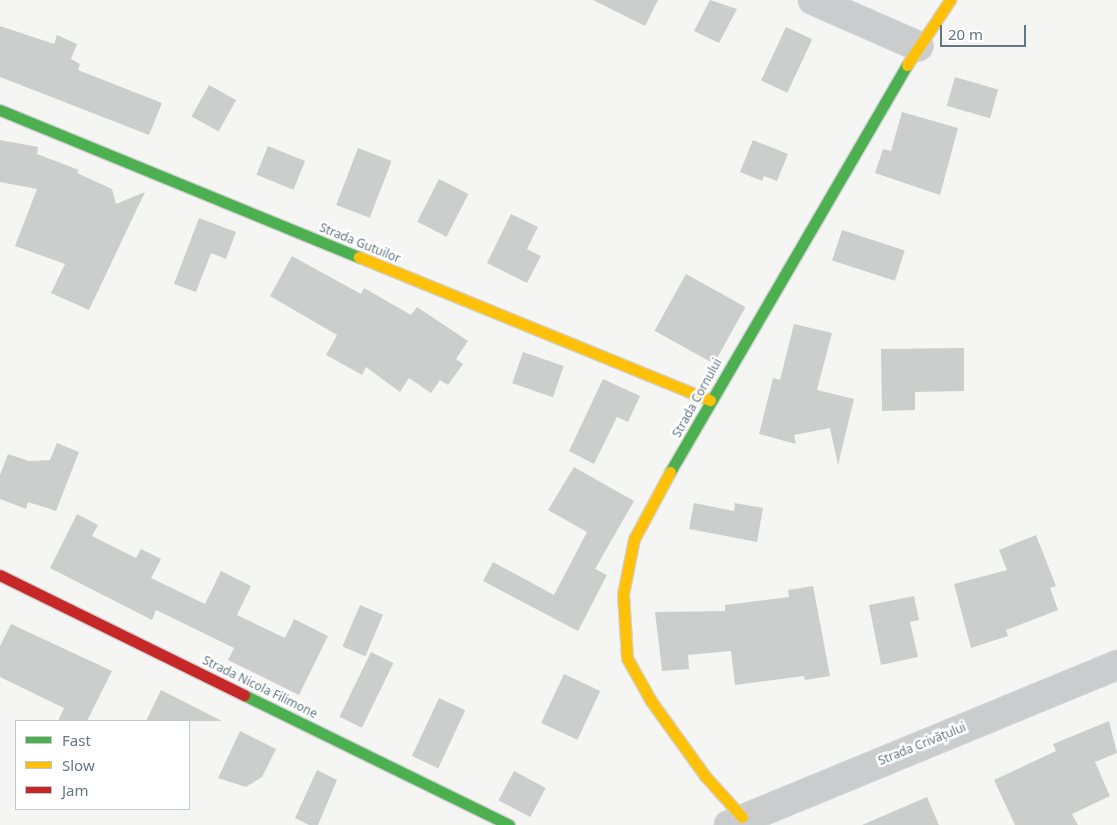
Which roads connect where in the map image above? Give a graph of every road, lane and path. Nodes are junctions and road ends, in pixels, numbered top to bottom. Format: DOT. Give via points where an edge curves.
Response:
graph roads {
  1 [pos="813,0"];
  2 [pos="950,0"];
  3 [pos="918,46"];
  4 [pos="0,110"];
  5 [pos="710,400"];
  6 [pos="0,575"];
  7 [pos="1117,665"];
  8 [pos="735,821"];
  9 [pos="509,825"];
  1 -- 3 [label="street"];
  2 -- 3 [label="street, Strada Cornului"];
  3 -- 5 [label="street, Strada Cornului"];
  4 -- 5 [label="street, Strada Gutuilor"];
  5 -- 8 [label="street, Strada Cornului" via="634,540 623,594 627,658 651,701"];
  6 -- 9 [label="street, Strada Nicola Filimone"];
  7 -- 8 [label="street, Strada Crivățului"];
}
